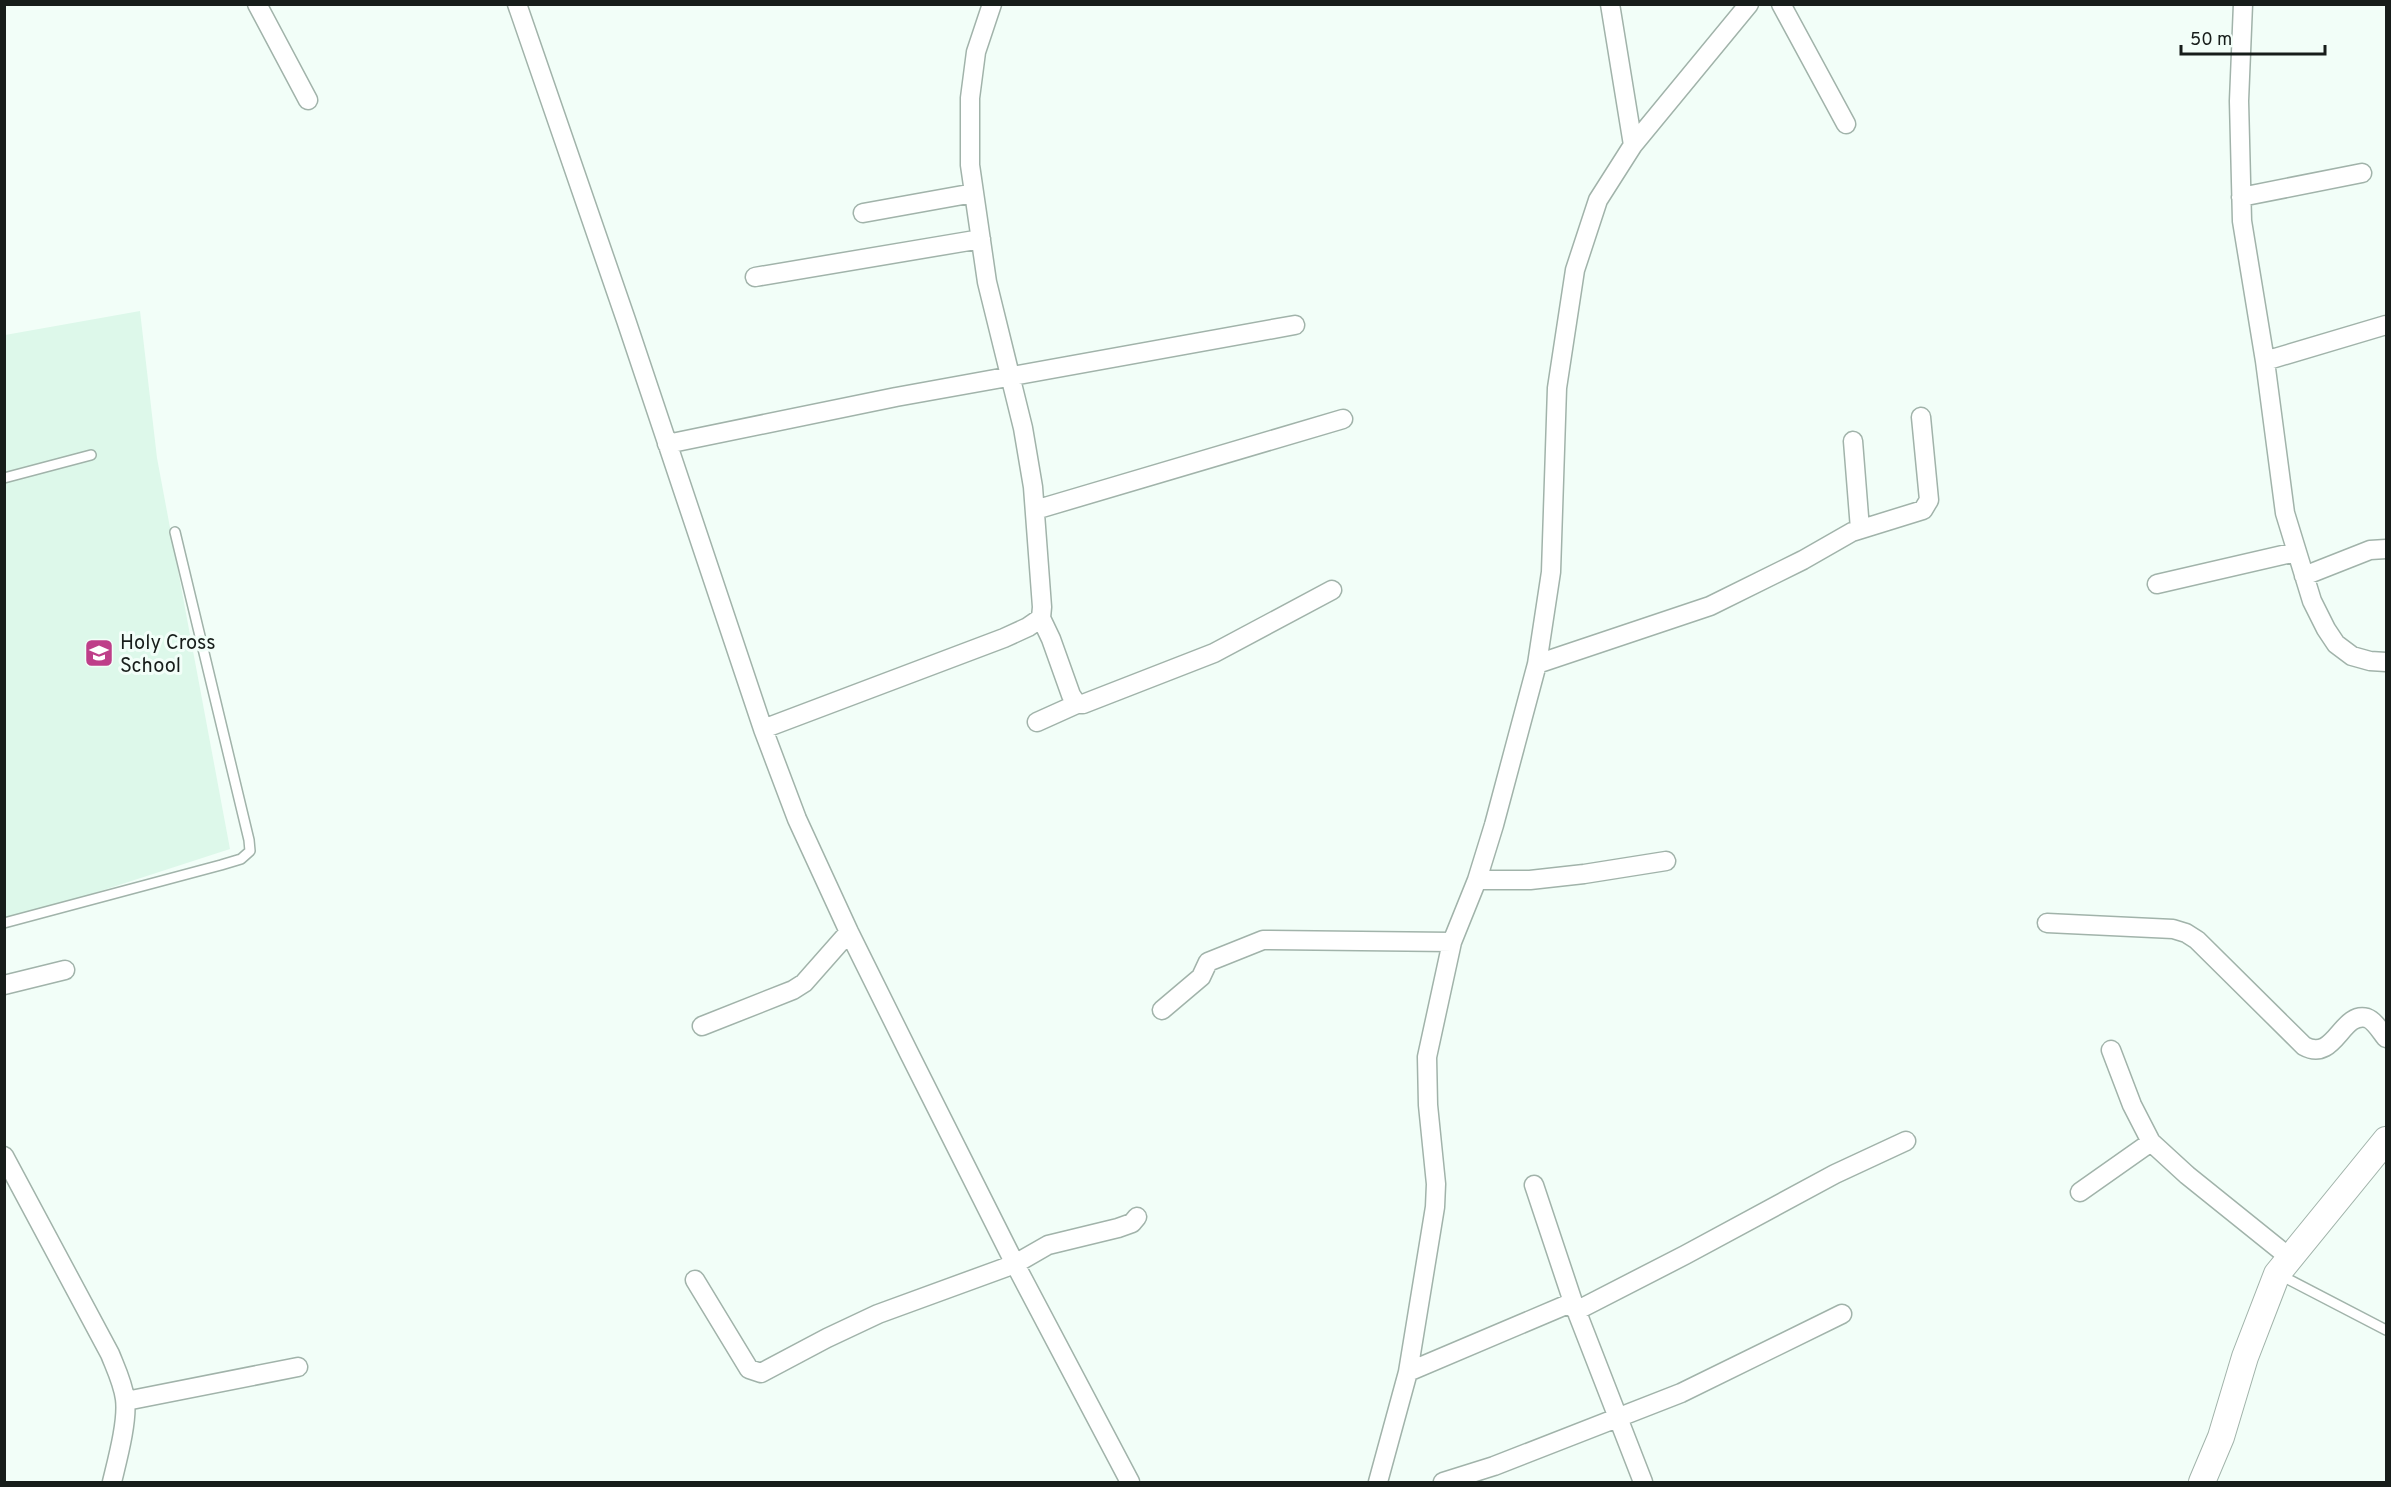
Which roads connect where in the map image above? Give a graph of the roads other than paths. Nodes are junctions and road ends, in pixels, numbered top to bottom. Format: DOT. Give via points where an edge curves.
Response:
graph roads {
  1 [pos="257,4"];
  2 [pos="517,4"];
  3 [pos="992,4"];
  4 [pos="1610,4"];
  5 [pos="1749,4"];
  6 [pos="1781,4"];
  7 [pos="2243,4"];
  8 [pos="308,99"];
  9 [pos="1846,124"];
  10 [pos="1633,146"];
  11 [pos="2362,173"];
  12 [pos="974,193"];
  13 [pos="2241,197"];
  14 [pos="863,213"];
  15 [pos="981,239"];
  16 [pos="755,277"];
  17 [pos="1295,324"];
  18 [pos="2386,326"];
  19 [pos="2265,361"];
  20 [pos="1011,377"];
  21 [pos="1921,417"];
  22 [pos="1343,419"];
  23 [pos="1853,441"];
  24 [pos="667,444"];
  25 [pos="91,455"];
  26 [pos="4,478"];
  27 [pos="1035,510"];
  28 [pos="1860,529"];
  29 [pos="175,532"];
  30 [pos="2386,549"];
  31 [pos="2296,552"];
  32 [pos="2304,576"];
  33 [pos="2157,584"];
  34 [pos="1332,590"];
  35 [pos="1041,618"];
  36 [pos="2386,662"];
  37 [pos="1537,664"];
  38 [pos="1077,704"];
  39 [pos="1037,722"];
  40 [pos="763,729"];
  41 [pos="1666,861"];
  42 [pos="1477,880"];
  43 [pos="4,923"];
  44 [pos="2047,923"];
  45 [pos="849,932"];
  46 [pos="1452,942"];
  47 [pos="65,970"];
  48 [pos="4,985"];
  49 [pos="1162,1010"];
  50 [pos="702,1026"];
  51 [pos="2386,1038"];
  52 [pos="2111,1050"];
  53 [pos="2386,1140"];
  54 [pos="1906,1141"];
  55 [pos="2151,1142"];
  56 [pos="4,1156"];
  57 [pos="1533,1185"];
  58 [pos="2080,1192"];
  59 [pos="1137,1217"];
  60 [pos="1015,1264"];
  61 [pos="2283,1265"];
  62 [pos="695,1280"];
  63 [pos="1574,1306"];
  64 [pos="1842,1314"];
  65 [pos="2386,1330"];
  66 [pos="298,1367"];
  67 [pos="1408,1372"];
  68 [pos="126,1401"];
  69 [pos="1617,1418"];
  70 [pos="112,1482"];
  71 [pos="1130,1482"];
  72 [pos="1378,1482"];
  73 [pos="1443,1482"];
  74 [pos="1643,1482"];
  75 [pos="2202,1482"];
  1 -- 8 [label="street"];
  2 -- 24 [label="street"];
  3 -- 12 [label="street" via="976,52 970,98"];
  4 -- 10 [label="street"];
  5 -- 10 [label="street"];
  6 -- 9 [label="street"];
  7 -- 13 [label="street"];
  10 -- 37 [label="street" via="1598,200 1575,270 1557,388 1551,572"];
  11 -- 13 [label="street"];
  12 -- 14 [label="street"];
  12 -- 15 [label="street"];
  13 -- 19 [label="street"];
  15 -- 16 [label="street"];
  15 -- 20 [label="street" via="987,282"];
  17 -- 20 [label="street"];
  18 -- 19 [label="street"];
  19 -- 31 [label="street" via="2280,490"];
  20 -- 24 [label="street"];
  20 -- 27 [label="street"];
  21 -- 28 [label="street" via="1926,507"];
  22 -- 27 [label="street"];
  23 -- 28 [label="street"];
  24 -- 40 [label="street"];
  25 -- 26 [label="lane"];
  27 -- 35 [label="street"];
  28 -- 37 [label="street" via="1710,606"];
  29 -- 43 [label="lane" via="249,850 241,859 221,865"];
  30 -- 32 [label="street" via="2370,550"];
  31 -- 32 [label="street"];
  31 -- 33 [label="street"];
  32 -- 36 [label="street" via="2325,630 2336,644 2352,656"];
  34 -- 38 [label="street" via="1214,653 1089,703"];
  35 -- 38 [label="street"];
  35 -- 40 [label="street" via="1012,634"];
  37 -- 42 [label="street"];
  38 -- 39 [label="street"];
  40 -- 45 [label="street" via="797,819"];
  41 -- 42 [label="street" via="1530,880"];
  42 -- 46 [label="street"];
  44 -- 51 [label="street" via="2173,929 2186,933 2313,1051 2330,1044 2358,1019 2366,1018 2375,1024"];
  45 -- 50 [label="street" via="804,983"];
  45 -- 60 [label="street"];
  46 -- 49 [label="street" via="1263,940 1208,962 1197,982"];
  46 -- 67 [label="street" via="1427,1057 1435,1207"];
  47 -- 48 [label="street"];
  52 -- 55 [label="street"];
  53 -- 61 [label="main road"];
  54 -- 63 [label="street" via="1835,1174 1685,1255"];
  55 -- 58 [label="street"];
  55 -- 61 [label="street"];
  56 -- 68 [label="street" via="110,1354"];
  57 -- 63 [label="street"];
  59 -- 60 [label="street" via="1118,1228 1048,1245"];
  60 -- 62 [label="street" via="878,1314 761,1373 749,1369"];
  60 -- 71 [label="street"];
  61 -- 65 [label="lane"];
  61 -- 75 [label="main road"];
  63 -- 67 [label="street"];
  63 -- 69 [label="street"];
  64 -- 69 [label="street"];
  66 -- 68 [label="street"];
  67 -- 72 [label="street"];
  68 -- 70 [label="street"];
  69 -- 73 [label="street"];
  69 -- 74 [label="street"];
}
